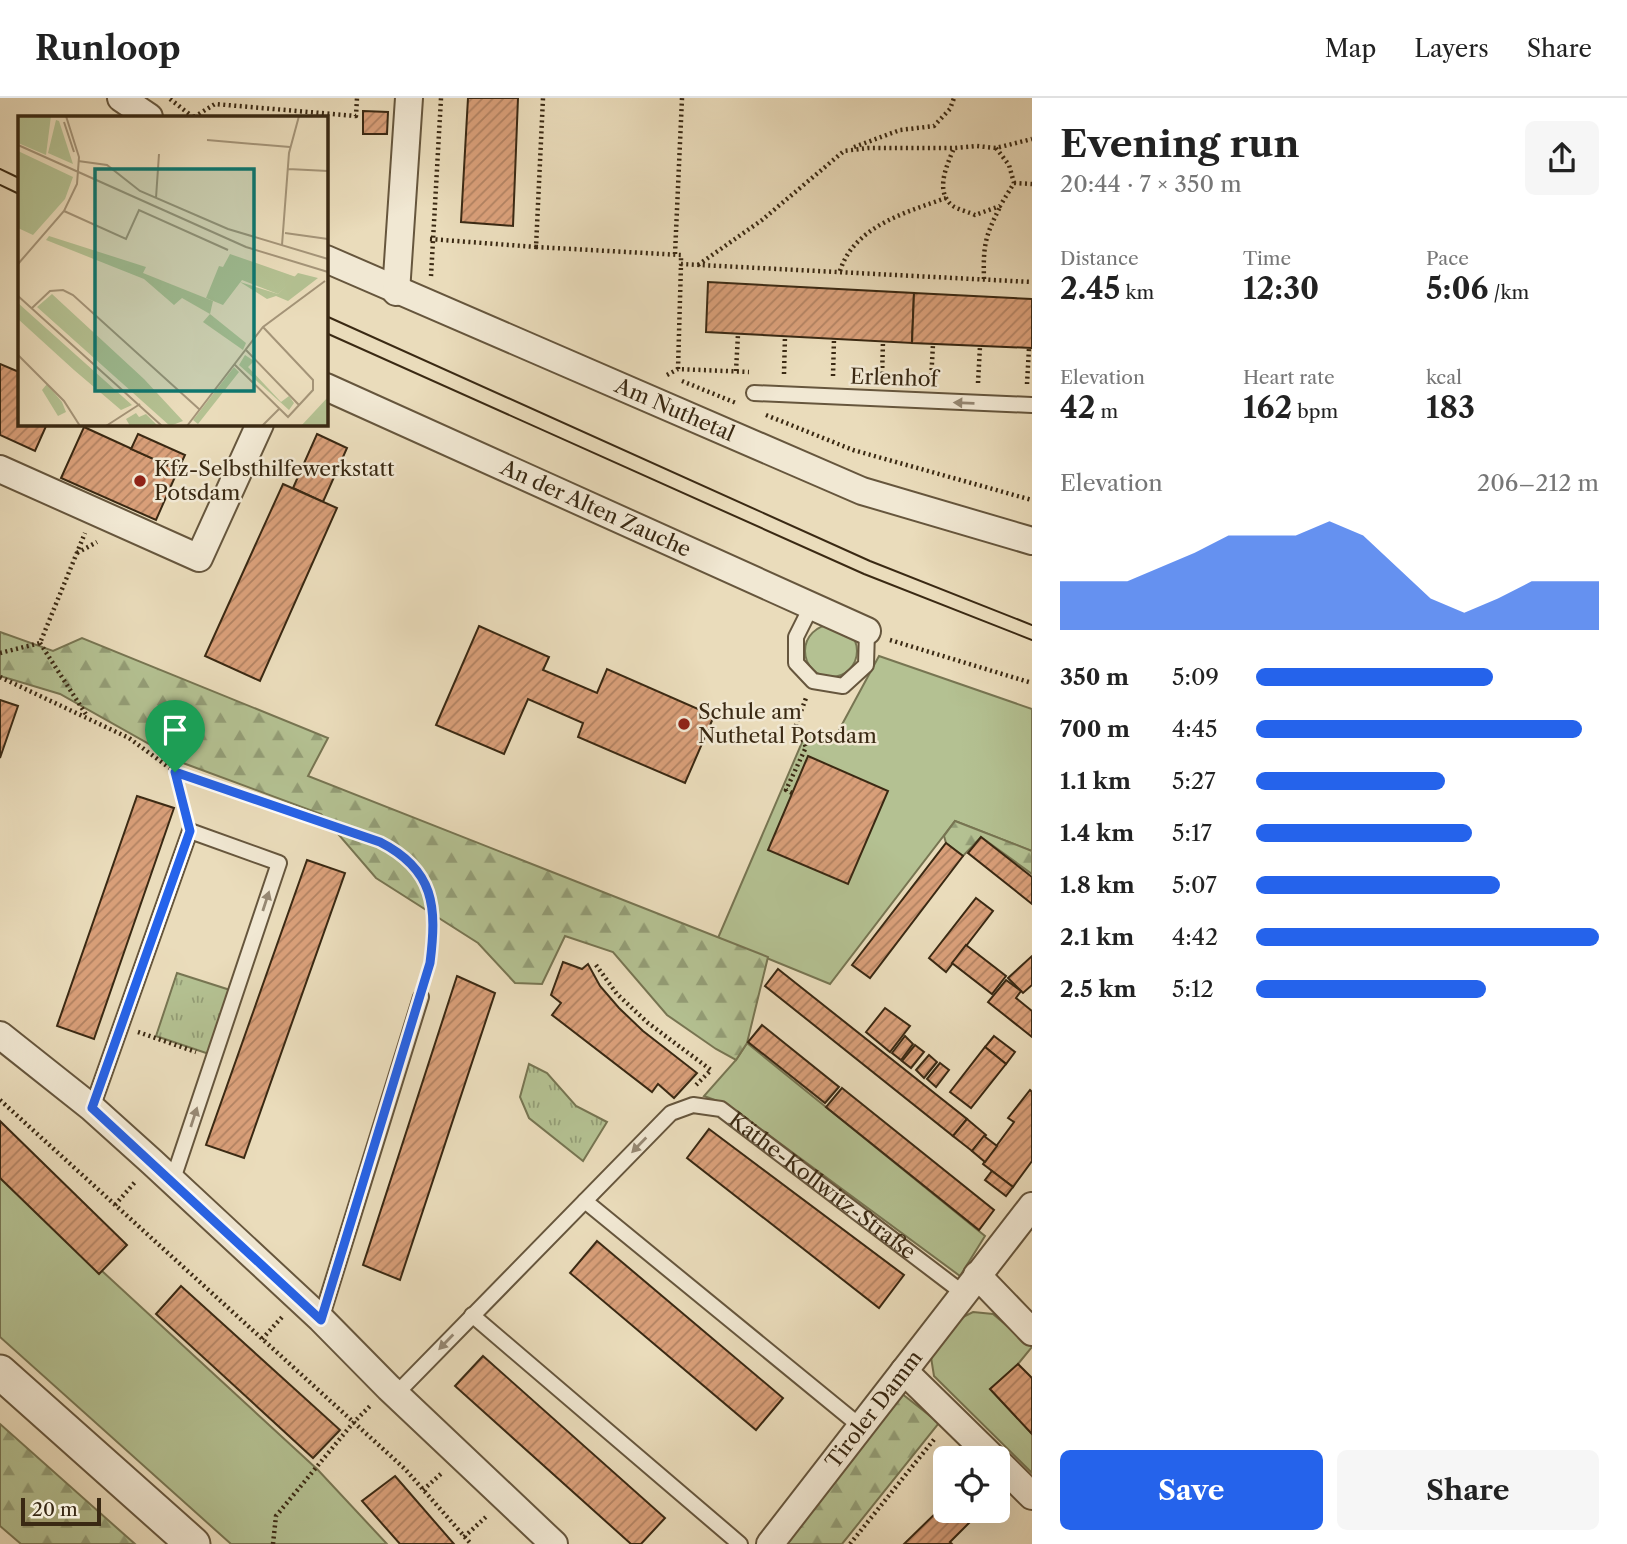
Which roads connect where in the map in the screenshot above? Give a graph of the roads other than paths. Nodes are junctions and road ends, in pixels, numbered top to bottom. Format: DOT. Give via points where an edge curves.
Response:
graph roads {
  1 [pos="121,98"];
  2 [pos="409,98"];
  3 [pos="148,116"];
  4 [pos="327,259"];
  5 [pos="396,292"];
  6 [pos="327,387"];
  7 [pos="754,393"];
  8 [pos="1032,405"];
  9 [pos="260,425"];
  10 [pos="0,469"];
  11 [pos="1032,541"];
  12 [pos="811,607"];
  13 [pos="866,631"];
  14 [pos="421,997"];
  15 [pos="0,1035"];
  16 [pos="92,1108"];
  17 [pos="172,1182"];
  18 [pos="585,1200"];
  19 [pos="1032,1206"];
  20 [pos="970,1284"];
  21 [pos="472,1315"];
  22 [pos="321,1320"];
  23 [pos="1032,1332"];
  24 [pos="904,1371"];
  25 [pos="0,1373"];
  26 [pos="393,1391"];
  27 [pos="860,1426"];
  28 [pos="981,1446"];
  29 [pos="1010,1474"];
  30 [pos="1032,1496"];
  31 [pos="193,1544"];
  32 [pos="554,1544"];
  33 [pos="740,1544"];
  34 [pos="770,1544"];
  1 -- 3 [label="street"];
  2 -- 5 [label="street"];
  4 -- 5 [label="street, Am Nuthetal"];
  5 -- 11 [label="street, Am Nuthetal" via="862,491"];
  6 -- 12 [label="street, An der Alten Zauche"];
  8 -- 7 [label="lane, Erlenhof, one-way"];
  9 -- 10 [label="street" via="200,558"];
  12 -- 13 [label="street, An der Alten Zauche"];
  12 -- 13 [label="lane" via="796,638 796,663 813,681 843,686 866,665"];
  14 -- 22 [label="lane"];
  15 -- 16 [label="street"];
  16 -- 17 [label="street"];
  17 -- 16 [label="lane, one-way" via="279,863 190,831"];
  17 -- 22 [label="street"];
  20 -- 18 [label="lane, Käthe-Kollwitz-Straße, one-way" via="721,1109 693,1105 671,1113"];
  18 -- 21 [label="lane"];
  18 -- 27 [label="lane"];
  19 -- 20 [label="street, Tiroler Damm"];
  20 -- 23 [label="street"];
  20 -- 24 [label="street, Tiroler Damm"];
  21 -- 26 [label="lane, one-way"];
  21 -- 33 [label="lane"];
  22 -- 26 [label="street"];
  24 -- 27 [label="street, Tiroler Damm"];
  24 -- 28 [label="street"];
  25 -- 31 [label="street"];
  26 -- 32 [label="street"];
  27 -- 34 [label="street, Tiroler Damm"];
  29 -- 30 [label="street"];
}
